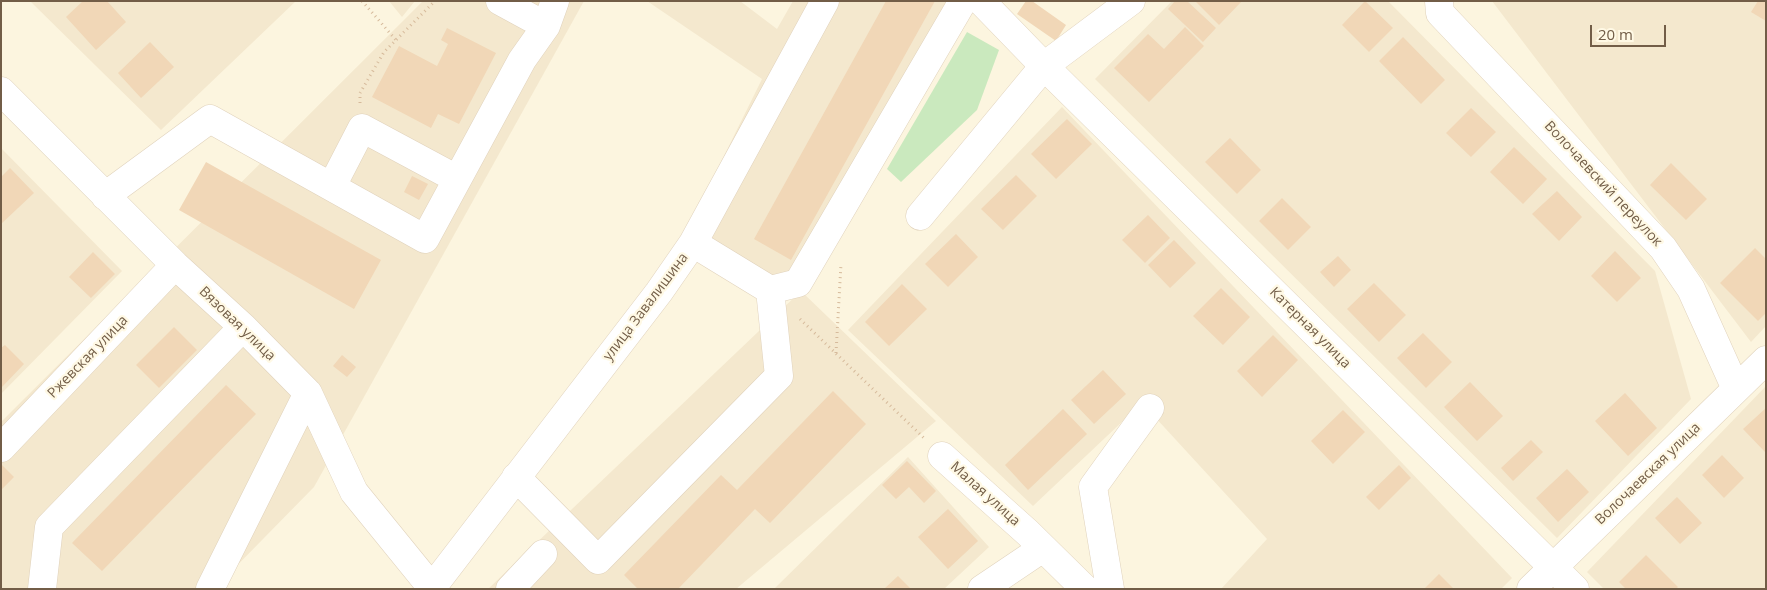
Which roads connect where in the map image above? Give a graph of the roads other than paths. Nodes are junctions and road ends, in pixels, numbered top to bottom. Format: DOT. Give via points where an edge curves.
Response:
graph roads {
  1 [pos="500,1"];
  2 [pos="825,1"];
  3 [pos="963,1"];
  4 [pos="981,1"];
  5 [pos="1130,1"];
  6 [pos="1438,1"];
  7 [pos="550,14"];
  8 [pos="1044,66"];
  9 [pos="1,91"];
  10 [pos="458,179"];
  11 [pos="332,186"];
  12 [pos="105,196"];
  13 [pos="920,216"];
  14 [pos="693,243"];
  15 [pos="175,265"];
  16 [pos="770,290"];
  17 [pos="243,327"];
  18 [pos="1766,360"];
  19 [pos="1736,390"];
  20 [pos="308,393"];
  21 [pos="1150,408"];
  22 [pos="1,448"];
  23 [pos="942,456"];
  24 [pos="516,477"];
  25 [pos="1036,541"];
  26 [pos="543,554"];
  27 [pos="1553,567"];
  28 [pos="431,588"];
  29 [pos="42,589"];
  30 [pos="210,589"];
  31 [pos="510,589"];
  32 [pos="982,589"];
  33 [pos="1085,589"];
  34 [pos="1110,589"];
  35 [pos="1531,589"];
  36 [pos="1576,589"];
  1 -- 7 [label="street"];
  2 -- 14 [label="street, улица Завалишина"];
  3 -- 16 [label="street" via="798,283"];
  4 -- 8 [label="street, Катерная улица"];
  5 -- 8 [label="street"];
  6 -- 19 [label="street, Волочаевский переулок" via="1440,13 1663,248 1691,289"];
  7 -- 10 [label="street"];
  8 -- 13 [label="street"];
  8 -- 27 [label="street, Катерная улица"];
  9 -- 12 [label="street, Вязовая улица"];
  10 -- 11 [label="street" via="362,128"];
  10 -- 11 [label="street" via="425,240"];
  11 -- 12 [label="street" via="210,119"];
  12 -- 15 [label="street, Вязовая улица"];
  14 -- 16 [label="street"];
  14 -- 24 [label="street, улица Завалишина"];
  15 -- 17 [label="street, Вязовая улица"];
  15 -- 22 [label="street, Ржевская улица"];
  16 -- 24 [label="street" via="779,376 598,560"];
  17 -- 20 [label="street, Вязовая улица"];
  17 -- 29 [label="street" via="49,527"];
  18 -- 19 [label="street, Волочаевская улица"];
  19 -- 27 [label="street, Волочаевская улица"];
  20 -- 28 [label="street, Вязовая улица" via="354,492"];
  20 -- 30 [label="street"];
  21 -- 34 [label="street" via="1093,487"];
  23 -- 25 [label="street, Малая улица"];
  24 -- 28 [label="street, улица Завалишина"];
  25 -- 32 [label="street"];
  25 -- 33 [label="street, Малая улица"];
  26 -- 31 [label="street"];
  27 -- 35 [label="street, Волочаевская улица"];
  27 -- 36 [label="street, Катерная улица"];
}
